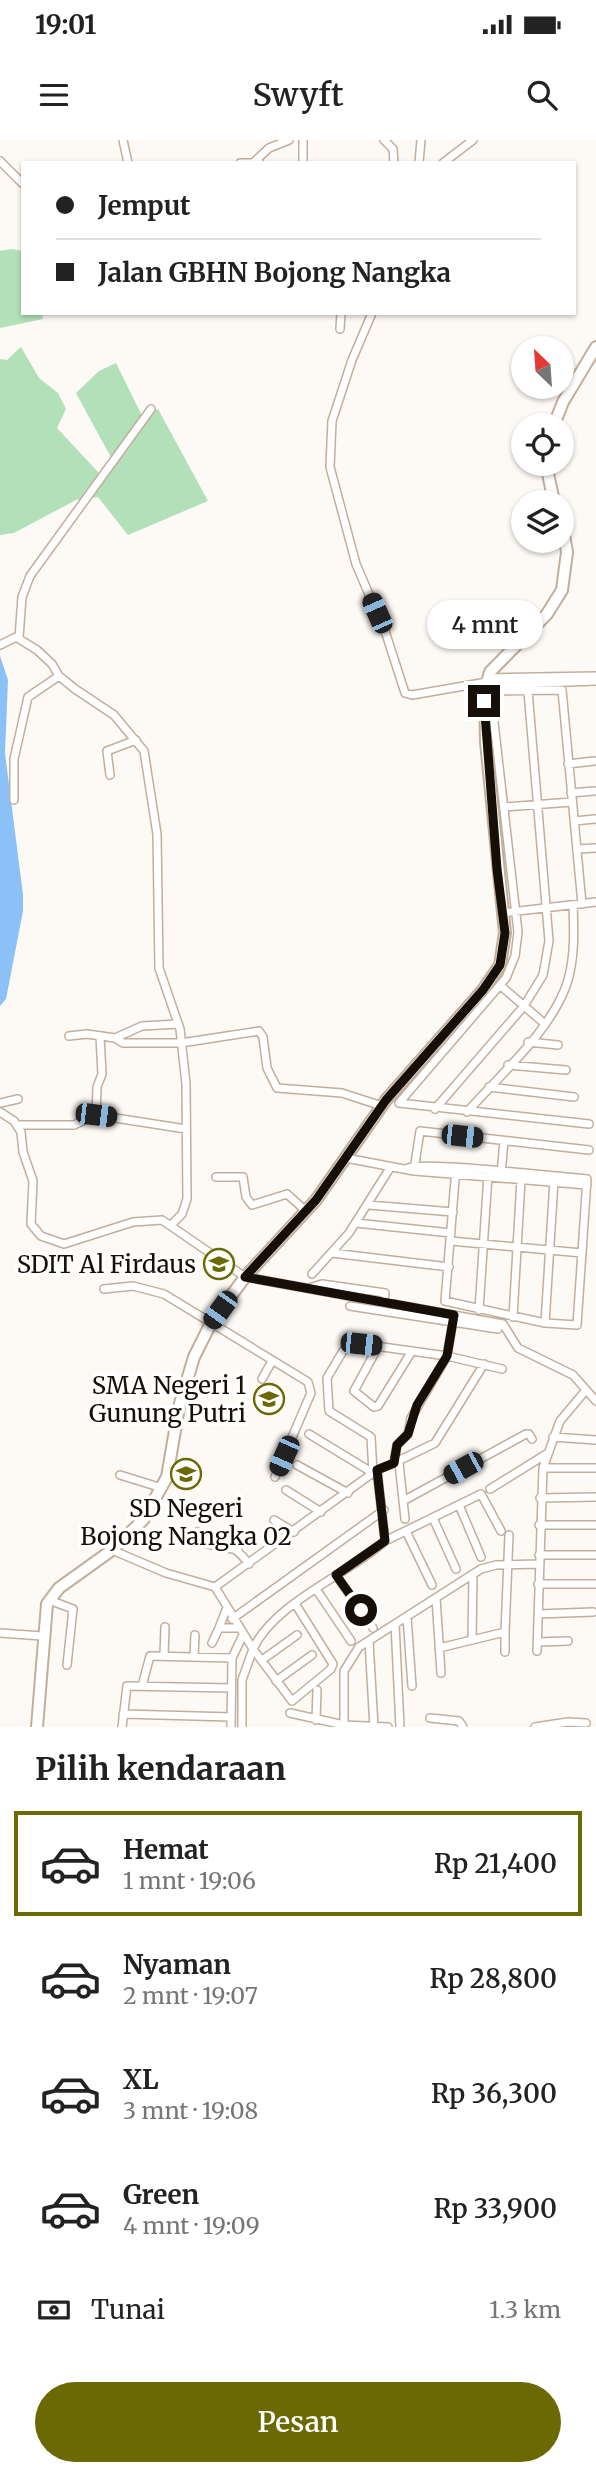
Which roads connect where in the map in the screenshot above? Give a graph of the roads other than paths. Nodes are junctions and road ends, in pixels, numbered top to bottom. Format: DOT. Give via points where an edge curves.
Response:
graph roads {
  1 [pos="123,140"];
  2 [pos="289,140"];
  3 [pos="303,140"];
  4 [pos="384,140"];
  5 [pos="421,140"];
  6 [pos="473,140"];
  7 [pos="0,161"];
  8 [pos="128,161"];
  9 [pos="258,161"];
  10 [pos="303,161"];
  11 [pos="394,161"];
  12 [pos="419,161"];
  13 [pos="446,161"];
  14 [pos="21,182"];
  15 [pos="341,315"];
  16 [pos="371,315"];
  17 [pos="340,329"];
  18 [pos="596,347"];
  19 [pos="151,409"];
  20 [pos="559,413"];
  21 [pos="567,553"];
  22 [pos="19,638"];
  23 [pos="0,645"];
  24 [pos="59,676"];
  25 [pos="596,679"];
  26 [pos="487,682"];
  27 [pos="528,691"];
  28 [pos="136,740"];
  29 [pos="594,761"];
  30 [pos="568,764"];
  31 [pos="110,775"];
  32 [pos="594,791"];
  33 [pos="571,793"];
  34 [pos="14,800"];
  35 [pos="572,802"];
  36 [pos="538,805"];
  37 [pos="504,807"];
  38 [pos="595,819"];
  39 [pos="574,821"];
  40 [pos="596,848"];
  41 [pos="576,849"];
  42 [pos="596,902"];
  43 [pos="578,904"];
  44 [pos="548,908"];
  45 [pos="515,911"];
  46 [pos="502,913"];
  47 [pos="501,986"];
  48 [pos="524,1006"];
  49 [pos="178,1024"];
  50 [pos="545,1024"];
  51 [pos="69,1036"];
  52 [pos="100,1036"];
  53 [pos="115,1038"];
  54 [pos="528,1042"];
  55 [pos="181,1043"];
  56 [pos="558,1045"];
  57 [pos="508,1065"];
  58 [pos="566,1070"];
  59 [pos="489,1087"];
  60 [pos="574,1097"];
  61 [pos="18,1100"];
  62 [pos="0,1103"];
  63 [pos="384,1103"];
  64 [pos="399,1103"];
  65 [pos="435,1108"];
  66 [pos="0,1112"];
  67 [pos="467,1112"];
  68 [pos="96,1115"];
  69 [pos="589,1124"];
  70 [pos="18,1125"];
  71 [pos="186,1129"];
  72 [pos="504,1141"];
  73 [pos="589,1150"];
  74 [pos="346,1158"];
  75 [pos="390,1168"];
  76 [pos="413,1168"];
  77 [pos="456,1171"];
  78 [pos="488,1174"];
  79 [pos="501,1175"];
  80 [pos="216,1177"];
  81 [pos="554,1179"];
  82 [pos="521,1180"];
  83 [pos="369,1205"];
  84 [pos="306,1211"];
  85 [pos="453,1212"];
  86 [pos="356,1223"];
  87 [pos="171,1225"];
  88 [pos="451,1237"];
  89 [pos="484,1244"];
  90 [pos="517,1247"];
  91 [pos="550,1250"];
  92 [pos="332,1253"];
  93 [pos="582,1253"];
  94 [pos="449,1267"];
  95 [pos="312,1275"];
  96 [pos="245,1277"];
  97 [pos="308,1288"];
  98 [pos="104,1289"];
  99 [pos="358,1296"];
  100 [pos="384,1301"];
  101 [pos="479,1310"];
  102 [pos="513,1317"];
  103 [pos="453,1319"];
  104 [pos="211,1323"];
  105 [pos="545,1323"];
  106 [pos="498,1329"];
  107 [pos="379,1345"];
  108 [pos="412,1351"];
  109 [pos="447,1356"];
  110 [pos="272,1361"];
  111 [pos="484,1364"];
  112 [pos="502,1369"];
  113 [pos="262,1379"];
  114 [pos="586,1391"];
  115 [pos="596,1401"];
  116 [pos="321,1406"];
  117 [pos="329,1410"];
  118 [pos="309,1434"];
  119 [pos="553,1437"];
  120 [pos="532,1439"];
  121 [pos="596,1440"];
  122 [pos="548,1453"];
  123 [pos="396,1463"];
  124 [pos="298,1465"];
  125 [pos="543,1468"];
  126 [pos="595,1468"];
  127 [pos="375,1472"];
  128 [pos="120,1475"];
  129 [pos="275,1477"];
  130 [pos="162,1488"];
  131 [pos="490,1489"];
  132 [pos="286,1490"];
  133 [pos="348,1493"];
  134 [pos="596,1497"];
  135 [pos="540,1498"];
  136 [pos="403,1501"];
  137 [pos="459,1506"];
  138 [pos="384,1510"];
  139 [pos="321,1513"];
  140 [pos="433,1518"];
  141 [pos="405,1519"];
  142 [pos="274,1520"];
  143 [pos="539,1525"];
  144 [pos="596,1525"];
  145 [pos="406,1531"];
  146 [pos="501,1531"];
  147 [pos="294,1532"];
  148 [pos="509,1535"];
  149 [pos="385,1536"];
  150 [pos="112,1550"];
  151 [pos="238,1550"];
  152 [pos="596,1555"];
  153 [pos="481,1557"];
  154 [pos="539,1560"];
  155 [pos="249,1564"];
  156 [pos="507,1564"];
  157 [pos="456,1569"];
  158 [pos="473,1574"];
  159 [pos="336,1575"];
  160 [pos="538,1584"];
  161 [pos="596,1584"];
  162 [pos="432,1585"];
  163 [pos="215,1587"];
  164 [pos="316,1589"];
  165 [pos="436,1598"];
  166 [pos="49,1600"];
  167 [pos="296,1605"];
  168 [pos="226,1610"];
  169 [pos="593,1612"];
  170 [pos="538,1614"];
  171 [pos="407,1617"];
  172 [pos="232,1619"];
  173 [pos="395,1624"];
  174 [pos="165,1627"];
  175 [pos="219,1628"];
  176 [pos="373,1628"];
  177 [pos="505,1632"];
  178 [pos="0,1633"];
  179 [pos="297,1634"];
  180 [pos="195,1635"];
  181 [pos="42,1636"];
  182 [pos="245,1639"];
  183 [pos="472,1640"];
  184 [pos="351,1641"];
  185 [pos="369,1641"];
  186 [pos="568,1641"];
  187 [pos="538,1642"];
  188 [pos="212,1643"];
  189 [pos="439,1648"];
  190 [pos="537,1651"];
  191 [pos="505,1652"];
  192 [pos="312,1655"];
  193 [pos="164,1656"];
  194 [pos="194,1657"];
  195 [pos="232,1658"];
  196 [pos="262,1660"];
  197 [pos="67,1665"];
  198 [pos="441,1673"];
  199 [pos="276,1681"];
  200 [pos="142,1686"];
  201 [pos="412,1686"];
  202 [pos="231,1688"];
  203 [pos="317,1690"];
  204 [pos="290,1713"];
  205 [pos="124,1714"];
  206 [pos="231,1717"];
  207 [pos="430,1718"];
  208 [pos="316,1720"];
  209 [pos="586,1723"];
  210 [pos="350,1726"];
  211 [pos="37,1727"];
  212 [pos="122,1727"];
  213 [pos="231,1727"];
  214 [pos="242,1727"];
  215 [pos="374,1727"];
  216 [pos="388,1727"];
  217 [pos="400,1727"];
  218 [pos="463,1727"];
  219 [pos="535,1727"];
  1 -- 8 [label="street"];
  2 -- 9 [label="street" via="269,148"];
  3 -- 10 [label="street"];
  4 -- 11 [label="street" via="393,149"];
  5 -- 12 [label="street"];
  6 -- 13 [label="street"];
  7 -- 14 [label="street"];
  15 -- 17 [label="street"];
  16 -- 26 [label="street" via="331,431 330,467 351,549 405,693"];
  18 -- 20 [label="street"];
  19 -- 22 [label="street" via="30,576 22,597"];
  21 -- 26 [label="street" via="562,590 547,614 501,659"];
  22 -- 23 [label="street"];
  22 -- 24 [label="street" via="52,664"];
  24 -- 28 [label="street" via="114,715"];
  24 -- 34 [label="street" via="28,697 14,760"];
  25 -- 26 [label="street"];
  26 -- 46 [label="street" via="486,743"];
  27 -- 30 [label="street" via="562,690"];
  27 -- 36 [label="street"];
  27 -- 37 [label="street" via="494,691 491,696"];
  28 -- 31 [label="street" via="107,751"];
  28 -- 49 [label="street" via="144,751 157,834 159,968"];
  29 -- 30 [label="street"];
  30 -- 33 [label="street"];
  32 -- 33 [label="street"];
  33 -- 35 [label="street"];
  35 -- 36 [label="street"];
  35 -- 39 [label="street"];
  36 -- 37 [label="street"];
  36 -- 44 [label="street"];
  37 -- 45 [label="street"];
  38 -- 39 [label="street"];
  39 -- 41 [label="street"];
  40 -- 41 [label="street"];
  41 -- 43 [label="street"];
  42 -- 43 [label="street"];
  43 -- 44 [label="street"];
  43 -- 50 [label="street" via="568,979"];
  44 -- 45 [label="street"];
  44 -- 48 [label="street" via="547,961"];
  45 -- 46 [label="street"];
  45 -- 47 [label="street" via="518,941"];
  46 -- 63 [label="street" via="505,950 495,974"];
  47 -- 48 [label="street"];
  47 -- 64 [label="street"];
  48 -- 50 [label="street"];
  48 -- 65 [label="street"];
  49 -- 53 [label="street" via="142,1026"];
  49 -- 55 [label="street"];
  50 -- 54 [label="street"];
  51 -- 52 [label="street"];
  52 -- 53 [label="street"];
  52 -- 68 [label="street" via="102,1074"];
  53 -- 55 [label="street" via="124,1043"];
  54 -- 56 [label="street"];
  54 -- 57 [label="street"];
  55 -- 63 [label="street" via="259,1031 271,1081 277,1088 342,1093"];
  55 -- 71 [label="street"];
  57 -- 58 [label="street"];
  57 -- 59 [label="street"];
  59 -- 60 [label="street"];
  59 -- 67 [label="street"];
  61 -- 62 [label="street"];
  63 -- 64 [label="street"];
  63 -- 74 [label="street"];
  64 -- 65 [label="street"];
  65 -- 67 [label="street"];
  66 -- 70 [label="street"];
  67 -- 69 [label="street"];
  68 -- 70 [label="street" via="74,1125"];
  68 -- 71 [label="street"];
  70 -- 87 [label="street" via="33,1181 30,1218 41,1236 64,1244 142,1220"];
  71 -- 87 [label="street" via="187,1199 182,1214"];
  72 -- 73 [label="street"];
  72 -- 76 [label="street" via="420,1132"];
  72 -- 79 [label="street"];
  74 -- 75 [label="street"];
  74 -- 84 [label="street"];
  75 -- 76 [label="street"];
  75 -- 83 [label="street"];
  76 -- 77 [label="street"];
  77 -- 78 [label="street"];
  77 -- 85 [label="street"];
  78 -- 79 [label="street"];
  78 -- 89 [label="street"];
  79 -- 81 [label="street"];
  79 -- 82 [label="street"];
  80 -- 84 [label="street" via="243,1177 252,1205 287,1194"];
  81 -- 82 [label="street"];
  81 -- 91 [label="street"];
  81 -- 93 [label="street" via="587,1185"];
  82 -- 90 [label="street"];
  83 -- 85 [label="street"];
  83 -- 86 [label="street"];
  84 -- 96 [label="street"];
  85 -- 88 [label="street"];
  86 -- 88 [label="street"];
  86 -- 92 [label="street"];
  87 -- 96 [label="street"];
  88 -- 89 [label="street"];
  88 -- 94 [label="street"];
  89 -- 90 [label="street"];
  89 -- 101 [label="street"];
  90 -- 91 [label="street"];
  90 -- 102 [label="street"];
  91 -- 93 [label="street"];
  91 -- 105 [label="street"];
  92 -- 94 [label="street"];
  92 -- 95 [label="street"];
  93 -- 105 [label="street" via="577,1324"];
  94 -- 101 [label="street" via="445,1301"];
  96 -- 97 [label="street"];
  96 -- 104 [label="street"];
  97 -- 99 [label="street"];
  97 -- 100 [label="street" via="323,1283 385,1293"];
  98 -- 104 [label="street" via="149,1289"];
  99 -- 100 [label="street"];
  99 -- 103 [label="street" via="353,1307"];
  100 -- 103 [label="street"];
  101 -- 102 [label="street"];
  102 -- 105 [label="street"];
  103 -- 106 [label="street"];
  103 -- 109 [label="street"];
  103 -- 114 [label="street" via="503,1324 522,1351 570,1374"];
  104 -- 110 [label="street"];
  104 -- 130 [label="street" via="186,1381"];
  107 -- 108 [label="street"];
  107 -- 108 [label="street" via="354,1391 374,1407 379,1406"];
  107 -- 117 [label="street" via="354,1343 343,1351 327,1378"];
  108 -- 109 [label="street"];
  109 -- 111 [label="street"];
  109 -- 123 [label="street" via="414,1412 408,1434 397,1445"];
  110 -- 113 [label="street"];
  110 -- 129 [label="street" via="308,1382 311,1389"];
  111 -- 112 [label="street"];
  111 -- 123 [label="street" via="435,1443"];
  114 -- 115 [label="street"];
  114 -- 119 [label="street" via="567,1409"];
  116 -- 117 [label="street"];
  117 -- 127 [label="street" via="371,1437"];
  118 -- 127 [label="street"];
  119 -- 121 [label="street"];
  119 -- 122 [label="street"];
  120 -- 136 [label="street" via="526,1434"];
  122 -- 125 [label="street"];
  122 -- 131 [label="street"];
  123 -- 127 [label="street"];
  123 -- 136 [label="street"];
  124 -- 133 [label="street"];
  125 -- 126 [label="street"];
  125 -- 135 [label="street"];
  127 -- 133 [label="street"];
  127 -- 138 [label="street"];
  128 -- 130 [label="street"];
  130 -- 150 [label="street" via="143,1520"];
  132 -- 139 [label="street"];
  133 -- 139 [label="street"];
  134 -- 135 [label="street"];
  135 -- 143 [label="street"];
  136 -- 141 [label="street"];
  137 -- 140 [label="street"];
  137 -- 146 [label="street" via="483,1495"];
  137 -- 153 [label="street"];
  138 -- 149 [label="street"];
  138 -- 172 [label="street"];
  139 -- 147 [label="street"];
  140 -- 145 [label="street"];
  140 -- 157 [label="street"];
  142 -- 147 [label="street"];
  143 -- 144 [label="street"];
  143 -- 154 [label="street"];
  145 -- 149 [label="street"];
  145 -- 162 [label="street"];
  147 -- 155 [label="street"];
  148 -- 156 [label="street"];
  149 -- 159 [label="street"];
  150 -- 163 [label="street"];
  150 -- 166 [label="street"];
  151 -- 151 [label="street" via="229,1542 197,1532 191,1541"];
  151 -- 155 [label="street"];
  152 -- 154 [label="street"];
  154 -- 156 [label="street"];
  154 -- 160 [label="street"];
  155 -- 163 [label="street"];
  156 -- 158 [label="street"];
  156 -- 177 [label="street"];
  158 -- 165 [label="street"];
  158 -- 183 [label="street"];
  159 -- 164 [label="street"];
  159 -- 176 [label="street"];
  160 -- 161 [label="street"];
  160 -- 170 [label="street"];
  163 -- 168 [label="street"];
  164 -- 167 [label="street"];
  164 -- 184 [label="street"];
  165 -- 171 [label="street"];
  165 -- 189 [label="street"];
  166 -- 181 [label="street"];
  166 -- 197 [label="street" via="73,1609"];
  167 -- 182 [label="street" via="259,1634"];
  167 -- 199 [label="street" via="333,1666 294,1701"];
  168 -- 172 [label="street"];
  168 -- 175 [label="street"];
  169 -- 170 [label="street"];
  170 -- 187 [label="street"];
  171 -- 173 [label="street"];
  171 -- 201 [label="street"];
  172 -- 182 [label="street"];
  173 -- 185 [label="street"];
  173 -- 217 [label="street"];
  174 -- 193 [label="street"];
  175 -- 182 [label="street"];
  175 -- 188 [label="street"];
  177 -- 183 [label="street"];
  177 -- 191 [label="street"];
  178 -- 181 [label="street"];
  179 -- 196 [label="street"];
  180 -- 194 [label="street"];
  181 -- 211 [label="street"];
  182 -- 195 [label="street"];
  182 -- 196 [label="street"];
  182 -- 214 [label="street"];
  183 -- 189 [label="street"];
  185 -- 210 [label="street" via="345,1666"];
  185 -- 215 [label="street"];
  186 -- 187 [label="street"];
  187 -- 190 [label="street"];
  189 -- 198 [label="street"];
  192 -- 199 [label="street"];
  193 -- 194 [label="street"];
  193 -- 200 [label="street" via="148,1657"];
  194 -- 195 [label="street"];
  195 -- 202 [label="street"];
  196 -- 199 [label="street"];
  200 -- 202 [label="street"];
  200 -- 205 [label="street" via="125,1687"];
  202 -- 206 [label="street"];
  203 -- 208 [label="street"];
  204 -- 208 [label="street"];
  205 -- 206 [label="street"];
  205 -- 212 [label="street"];
  206 -- 213 [label="street"];
  207 -- 218 [label="street" via="459,1721"];
  208 -- 210 [label="street"];
  209 -- 219 [label="street"];
  210 -- 215 [label="street"];
  215 -- 216 [label="street"];
}
